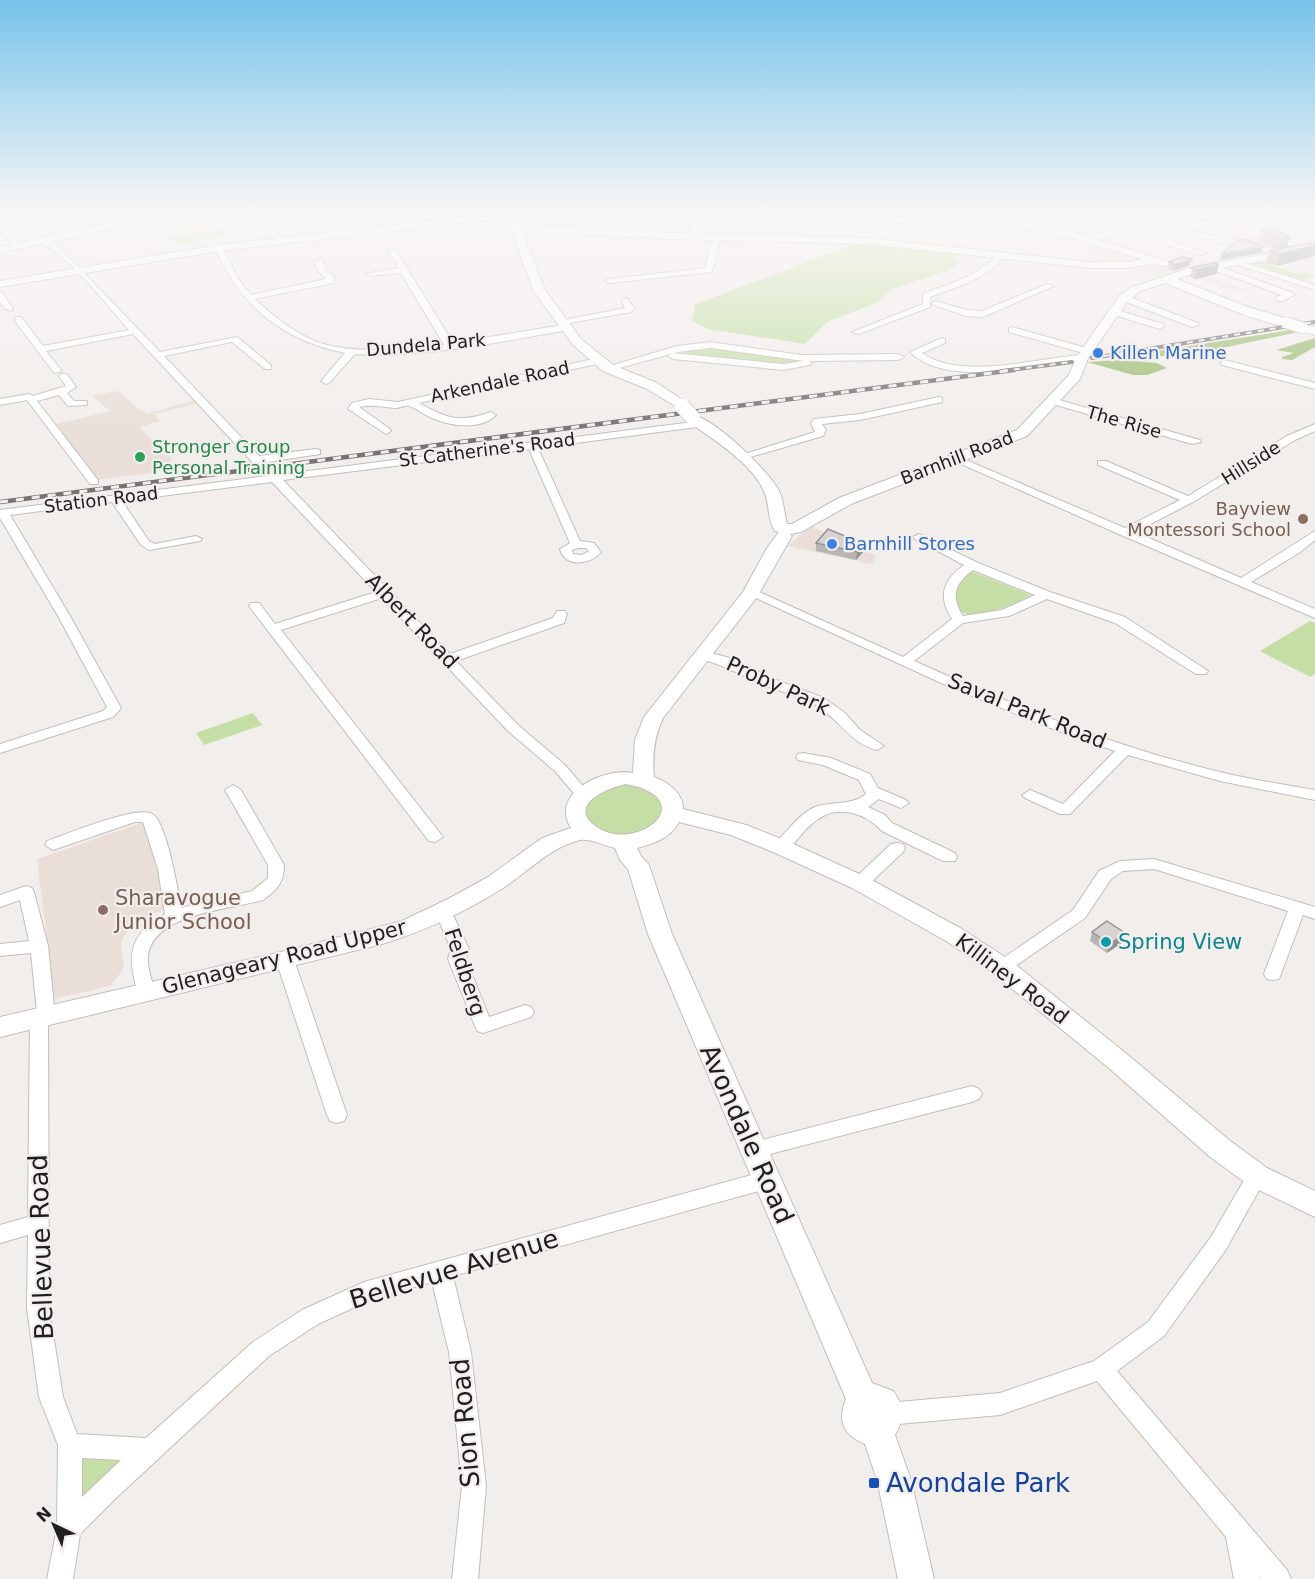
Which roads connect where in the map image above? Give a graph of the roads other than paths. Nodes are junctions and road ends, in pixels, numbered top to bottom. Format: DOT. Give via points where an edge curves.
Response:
graph roads {
  1 [pos="95,289"];
  2 [pos="241,289"];
  3 [pos="293,289"];
  4 [pos="415,289"];
  5 [pos="539,289"];
  6 [pos="945,289"];
  7 [pos="1043,289"];
  8 [pos="1137,289"];
  9 [pos="1187,289"];
  10 [pos="1273,289"];
  11 [pos="0,295"];
  12 [pos="249,298"];
  13 [pos="1124,298"];
  14 [pos="1279,299"];
  15 [pos="626,301"];
  16 [pos="929,304"];
  17 [pos="9,309"];
  18 [pos="1114,312"];
  19 [pos="18,319"];
  20 [pos="565,324"];
  21 [pos="1195,325"];
  22 [pos="1160,327"];
  23 [pos="1012,330"];
  24 [pos="1309,330"];
  25 [pos="135,331"];
  26 [pos="856,332"];
  27 [pos="942,342"];
  28 [pos="449,345"];
  29 [pos="41,349"];
  30 [pos="352,351"];
  31 [pos="680,352"];
  32 [pos="158,355"];
  33 [pos="1084,355"];
  34 [pos="899,357"];
  35 [pos="803,361"];
  36 [pos="1225,363"];
  37 [pos="603,364"];
  38 [pos="268,368"];
  39 [pos="326,381"];
  40 [pos="1315,386"];
  41 [pos="61,393"];
  42 [pos="31,399"];
  43 [pos="939,400"];
  44 [pos="1052,401"];
  45 [pos="0,402"];
  46 [pos="84,403"];
  47 [pos="406,403"];
  48 [pos="492,415"];
  49 [pos="846,418"];
  50 [pos="697,421"];
  51 [pos="861,426"];
  52 [pos="1315,427"];
  53 [pos="386,431"];
  54 [pos="1196,442"];
  55 [pos="532,445"];
  56 [pos="316,452"];
  57 [pos="740,457"];
  58 [pos="955,459"];
  59 [pos="1102,463"];
  60 [pos="264,468"];
  61 [pos="94,482"];
  62 [pos="115,498"];
  63 [pos="1189,500"];
  64 [pos="1,513"];
  65 [pos="787,531"];
  66 [pos="1125,533"];
  67 [pos="1315,534"];
  68 [pos="919,537"];
  69 [pos="196,539"];
  70 [pos="576,544"];
  71 [pos="972,566"];
  72 [pos="1242,582"];
  73 [pos="384,593"];
  74 [pos="752,593"];
  75 [pos="1046,595"];
  76 [pos="255,606"];
  77 [pos="561,614"];
  78 [pos="1315,614"];
  79 [pos="959,620"];
  80 [pos="272,629"];
  81 [pos="703,655"];
  82 [pos="449,659"];
  83 [pos="906,661"];
  84 [pos="1201,670"];
  85 [pos="877,746"];
  86 [pos="0,749"];
  87 [pos="1125,750"];
  88 [pos="803,757"];
  89 [pos="635,779"];
  90 [pos="589,789"];
  91 [pos="233,790"];
  92 [pos="874,795"];
  93 [pos="1030,795"];
  94 [pos="1315,795"];
  95 [pos="901,803"];
  96 [pos="855,807"];
  97 [pos="674,813"];
  98 [pos="582,826"];
  99 [pos="435,837"];
  100 [pos="53,845"];
  101 [pos="781,847"];
  102 [pos="897,848"];
  103 [pos="634,849"];
  104 [pos="949,857"];
  105 [pos="860,883"];
  106 [pos="0,901"];
  107 [pos="1297,908"];
  108 [pos="443,911"];
  109 [pos="1315,913"];
  110 [pos="174,917"];
  111 [pos="39,946"];
  112 [pos="0,950"];
  113 [pos="285,960"];
  114 [pos="1002,967"];
  115 [pos="1273,974"];
  116 [pos="146,992"];
  117 [pos="525,1012"];
  118 [pos="42,1018"];
  119 [pos="0,1027"];
  120 [pos="972,1094"];
  121 [pos="337,1115"];
  122 [pos="754,1150"];
  123 [pos="1257,1176"];
  124 [pos="766,1180"];
  125 [pos="1315,1204"];
  126 [pos="39,1223"];
  127 [pos="0,1234"];
  128 [pos="440,1269"];
  129 [pos="1101,1369"];
  130 [pos="877,1418"];
  131 [pos="70,1445"];
  132 [pos="149,1450"];
  133 [pos="69,1528"];
  134 [pos="1238,1532"];
  135 [pos="60,1579"];
  136 [pos="465,1579"];
  137 [pos="916,1579"];
  138 [pos="1247,1579"];
  139 [pos="1278,1579"];
  1 -- 25 [label="street, Albert Road"];
  2 -- 12 [label="street, Dundela Park"];
  3 -- 12 [label="street"];
  4 -- 28 [label="street"];
  5 -- 20 [label="street"];
  6 -- 16 [label="street" via="926,296"];
  7 -- 16 [label="street" via="982,314"];
  8 -- 13 [label="street, Barnhill Road"];
  9 -- 24 [label="street, bridge"];
  10 -- 14 [label="street" via="1290,295"];
  11 -- 17 [label="street"];
  12 -- 30 [label="street, Dundela Park" via="305,340"];
  13 -- 18 [label="street, Barnhill Road"];
  13 -- 21 [label="street"];
  15 -- 20 [label="street, Dundela Park" via="628,310"];
  16 -- 26 [label="street"];
  18 -- 22 [label="street"];
  18 -- 33 [label="street, Barnhill Road"];
  19 -- 29 [label="street"];
  20 -- 28 [label="street, Dundela Park"];
  20 -- 37 [label="street"];
  23 -- 33 [label="street"];
  25 -- 29 [label="street"];
  25 -- 32 [label="street, Albert Road"];
  27 -- 33 [label="street" via="915,352 954,370"];
  28 -- 30 [label="street, Dundela Park"];
  29 -- 41 [label="street" via="71,387"];
  30 -- 39 [label="street"];
  31 -- 35 [label="street" via="783,367"];
  31 -- 35 [label="street" via="723,345"];
  31 -- 37 [label="street, Arkendale Road"];
  32 -- 38 [label="street" via="234,339"];
  32 -- 60 [label="street, Albert Road"];
  33 -- 44 [label="street, Barnhill Road" via="1075,376"];
  34 -- 35 [label="street"];
  36 -- 40 [label="street"];
  37 -- 47 [label="street, Arkendale Road"];
  37 -- 50 [label="street, bridge" via="652,386"];
  41 -- 42 [label="street"];
  41 -- 46 [label="street" via="72,404"];
  42 -- 45 [label="street"];
  42 -- 61 [label="street"];
  43 -- 49 [label="street"];
  44 -- 54 [label="street, The Rise"];
  44 -- 58 [label="street, Barnhill Road" via="1022,433"];
  47 -- 48 [label="street" via="456,424"];
  47 -- 53 [label="street" via="355,405 353,409"];
  49 -- 51 [label="street"];
  49 -- 57 [label="street" via="816,423 819,434"];
  50 -- 55 [label="street, St Catherine's Road"];
  50 -- 57 [label="street"];
  52 -- 63 [label="street, Hillside"];
  55 -- 60 [label="street, St Catherine's Road"];
  55 -- 70 [label="street"];
  56 -- 60 [label="street"];
  57 -- 65 [label="street" via="766,482 777,519"];
  58 -- 65 [label="street, Barnhill Road" via="846,501"];
  58 -- 66 [label="street"];
  59 -- 63 [label="street"];
  60 -- 62 [label="street, Station Road"];
  60 -- 73 [label="street, Albert Road"];
  62 -- 64 [label="street, Station Road"];
  62 -- 69 [label="street" via="145,543 153,548"];
  63 -- 66 [label="street, Hillside"];
  64 -- 86 [label="street" via="114,708 108,714"];
  65 -- 74 [label="street, Barnhill Road"];
  66 -- 72 [label="street"];
  67 -- 72 [label="street"];
  68 -- 71 [label="street"];
  71 -- 75 [label="street"];
  71 -- 79 [label="street" via="953,579 950,587 948,598"];
  72 -- 78 [label="street"];
  73 -- 80 [label="street"];
  73 -- 82 [label="street, Albert Road"];
  74 -- 81 [label="street, Barnhill Road"];
  74 -- 83 [label="street, Saval Park Road"];
  75 -- 79 [label="street" via="1005,613"];
  75 -- 84 [label="street" via="1120,620"];
  76 -- 80 [label="street"];
  77 -- 82 [label="street" via="559,620"];
  79 -- 83 [label="street"];
  80 -- 99 [label="street"];
  81 -- 85 [label="street, Proby Park" via="729,662 829,706 849,728"];
  81 -- 89 [label="street, Barnhill Road" via="654,717"];
  82 -- 90 [label="street, Albert Road" via="513,728"];
  83 -- 87 [label="street, Saval Park Road" via="1006,706"];
  87 -- 93 [label="street" via="1065,811"];
  87 -- 94 [label="street, Saval Park Road" via="1203,773"];
  88 -- 92 [label="street" via="826,760 865,777"];
  89 -- 90 [label="street"];
  89 -- 97 [label="street" via="669,795"];
  90 -- 98 [label="street" via="576,806"];
  91 -- 110 [label="street" via="276,865 276,879 256,896"];
  92 -- 95 [label="street" via="879,793"];
  92 -- 96 [label="street"];
  96 -- 101 [label="street" via="819,812"];
  96 -- 104 [label="street"];
  97 -- 101 [label="street, Killiney Road" via="738,830"];
  97 -- 103 [label="street" via="665,828"];
  98 -- 103 [label="street"];
  98 -- 108 [label="street, Glenageary Road Upper"];
  100 -- 110 [label="street" via="134,817 147,817 166,869"];
  101 -- 105 [label="street, Killiney Road"];
  102 -- 105 [label="street"];
  103 -- 122 [label="street, Avondale Road" via="660,934"];
  105 -- 114 [label="street, Killiney Road"];
  106 -- 111 [label="street, Bellevue Road" via="26,892"];
  107 -- 109 [label="street"];
  107 -- 114 [label="street" via="1154,864 1120,866 1105,875 1079,914"];
  107 -- 115 [label="street"];
  108 -- 113 [label="street, Glenageary Road Upper" via="410,927"];
  108 -- 117 [label="street, Feldberg" via="460,949 457,959 483,1026"];
  110 -- 116 [label="street" via="144,938 139,953"];
  111 -- 112 [label="street"];
  111 -- 118 [label="street, Bellevue Road"];
  113 -- 116 [label="street, Glenageary Road Upper"];
  113 -- 121 [label="street"];
  114 -- 123 [label="street, Killiney Road"];
  116 -- 118 [label="street, Glenageary Road Upper"];
  118 -- 119 [label="street, Glenageary Road Upper"];
  118 -- 126 [label="street, Bellevue Road"];
  120 -- 122 [label="street"];
  122 -- 124 [label="street, Avondale Road"];
  123 -- 125 [label="street, Killiney Road"];
  123 -- 129 [label="street" via="1218,1244 1156,1329"];
  124 -- 128 [label="street, Bellevue Avenue"];
  124 -- 130 [label="street, Avondale Road"];
  126 -- 127 [label="street"];
  126 -- 131 [label="street, Bellevue Road" via="38,1308 51,1397"];
  128 -- 132 [label="street, Bellevue Avenue" via="372,1289 310,1317 261,1349"];
  128 -- 136 [label="street, Sion Road" via="460,1352 474,1486"];
  129 -- 130 [label="street" via="1000,1404"];
  129 -- 134 [label="street"];
  130 -- 137 [label="street, Avondale Road"];
  131 -- 132 [label="street"];
  131 -- 133 [label="street, Bellevue Road"];
  132 -- 133 [label="street, Bellevue Avenue"];
  133 -- 135 [label="street, Bellevue Road"];
  134 -- 138 [label="street"];
  134 -- 139 [label="street"];
}
